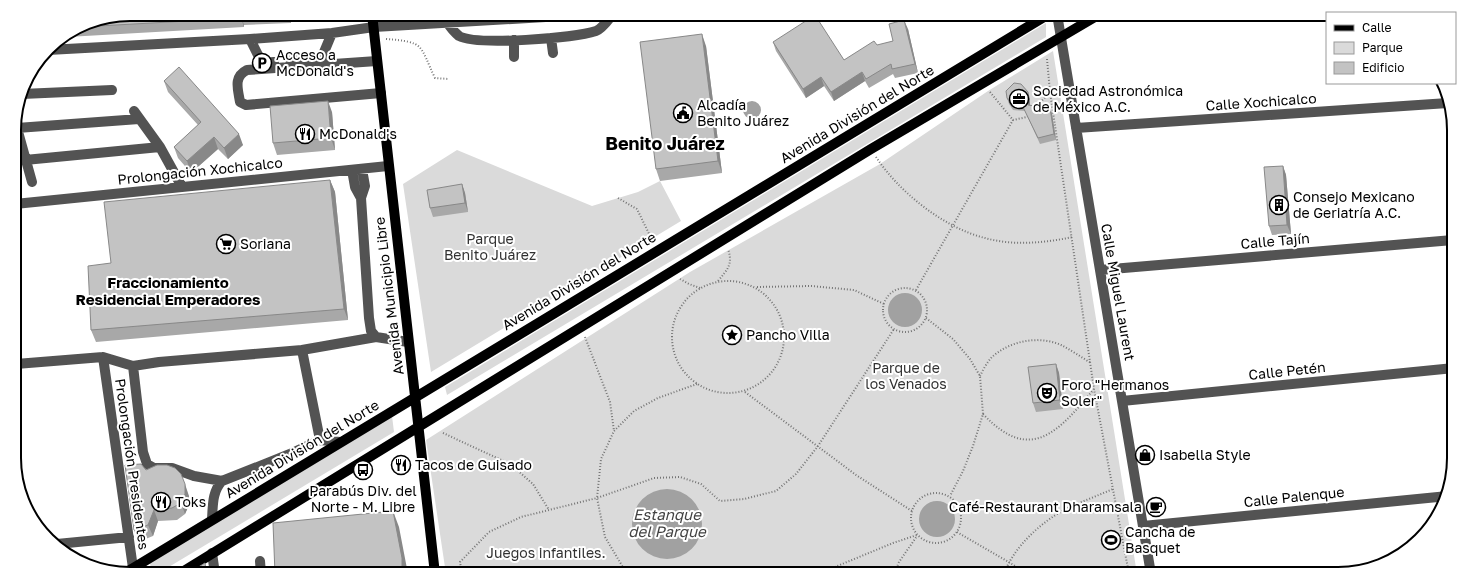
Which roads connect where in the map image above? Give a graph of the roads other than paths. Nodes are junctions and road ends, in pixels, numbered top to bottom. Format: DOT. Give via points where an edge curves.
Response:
graph roads {
  1 [pos="373,21"];
  2 [pos="465,21"];
  3 [pos="607,21"];
  4 [pos="1037,21"];
  5 [pos="1058,21"];
  6 [pos="1088,21"];
  7 [pos="446,22"];
  8 [pos="374,27"];
  9 [pos="332,33"];
  10 [pos="1061,36"];
  11 [pos="551,38"];
  12 [pos="250,39"];
  13 [pos="514,40"];
  14 [pos="56,50"];
  15 [pos="553,53"];
  16 [pos="514,57"];
  17 [pos="324,61"];
  18 [pos="377,62"];
  19 [pos="262,66"];
  20 [pos="112,90"];
  21 [pos="380,93"];
  22 [pos="27,94"];
  23 [pos="1443,103"];
  24 [pos="21,123"];
  25 [pos="1076,128"];
  26 [pos="21,144"];
  27 [pos="160,147"];
  28 [pos="25,160"];
  29 [pos="388,166"];
  30 [pos="357,169"];
  31 [pos="32,182"];
  32 [pos="182,187"];
  33 [pos="21,203"];
  34 [pos="1447,241"];
  35 [pos="1100,270"];
  36 [pos="376,337"];
  37 [pos="408,342"];
  38 [pos="302,350"];
  39 [pos="103,357"];
  40 [pos="21,364"];
  41 [pos="133,366"];
  42 [pos="1447,369"];
  43 [pos="415,396"];
  44 [pos="1122,401"];
  45 [pos="418,427"];
  46 [pos="320,440"];
  47 [pos="340,442"];
  48 [pos="222,480"];
  49 [pos="1440,497"];
  50 [pos="212,519"];
  51 [pos="1143,526"];
  52 [pos="129,537"];
  53 [pos="63,543"];
  54 [pos="212,553"];
  55 [pos="260,561"];
  56 [pos="131,567"];
  57 [pos="139,567"];
  58 [pos="190,567"];
  59 [pos="214,567"];
  60 [pos="260,567"];
  61 [pos="434,567"];
  62 [pos="1150,567"];
  1 -- 8 [label="main road, Avenida Municipio Libre"];
  2 -- 7 [label="street"];
  3 -- 11 [label="street" via="598,31"];
  4 -- 43 [label="main road, Avenida División del Norte"];
  5 -- 10 [label="street, Calle Miguel Laurent"];
  6 -- 10 [label="main road"];
  7 -- 8 [label="street"];
  7 -- 13 [label="street" via="459,36 474,40"];
  8 -- 9 [label="street"];
  8 -- 18 [label="main road, Avenida Municipio Libre"];
  9 -- 12 [label="street"];
  9 -- 17 [label="street"];
  10 -- 25 [label="street, Calle Miguel Laurent"];
  10 -- 45 [label="main road"];
  11 -- 13 [label="street"];
  11 -- 15 [label="street"];
  12 -- 14 [label="street"];
  12 -- 19 [label="street"];
  13 -- 16 [label="street"];
  17 -- 18 [label="street"];
  17 -- 19 [label="street"];
  18 -- 21 [label="main road, Avenida Municipio Libre"];
  19 -- 21 [label="street" via="240,73 237,81 242,104 246,106"];
  20 -- 22 [label="street"];
  21 -- 29 [label="main road, Avenida Municipio Libre"];
  23 -- 25 [label="street, Calle Xochicalco"];
  24 -- 27 [label="street" via="136,115"];
  25 -- 35 [label="street, Calle Miguel Laurent"];
  26 -- 28 [label="street"];
  27 -- 28 [label="street"];
  27 -- 32 [label="street"];
  28 -- 31 [label="street"];
  29 -- 30 [label="street, Prolongación Xochicalco"];
  29 -- 37 [label="main road, Avenida Municipio Libre"];
  30 -- 32 [label="street, Prolongación Xochicalco"];
  30 -- 36 [label="street" via="365,186 361,198 369,318"];
  32 -- 33 [label="street, Prolongación Xochicalco"];
  34 -- 35 [label="street, Calle Tajín"];
  35 -- 44 [label="street, Calle Miguel Laurent"];
  36 -- 37 [label="street"];
  36 -- 38 [label="street"];
  37 -- 43 [label="main road, Avenida Municipio Libre"];
  38 -- 41 [label="street"];
  38 -- 46 [label="street"];
  39 -- 40 [label="street"];
  39 -- 41 [label="street"];
  39 -- 52 [label="street, Prolongación Presidentes"];
  41 -- 48 [label="street" via="147,464 154,468 172,468 194,476"];
  42 -- 44 [label="street, Calle Petén"];
  43 -- 45 [label="main road, Avenida Municipio Libre"];
  43 -- 47 [label="main road, Avenida División del Norte"];
  44 -- 51 [label="street, Calle Miguel Laurent"];
  45 -- 54 [label="main road"];
  45 -- 61 [label="main road, Avenida Municipio Libre"];
  46 -- 47 [label="street"];
  46 -- 48 [label="street"];
  47 -- 50 [label="main road, Avenida División del Norte"];
  48 -- 50 [label="street" via="216,487 213,498"];
  49 -- 51 [label="street, Calle Palenque"];
  50 -- 57 [label="main road, Avenida División del Norte"];
  51 -- 62 [label="street, Calle Miguel Laurent"];
  52 -- 53 [label="street"];
  52 -- 56 [label="street, Prolongación Presidentes"];
  54 -- 58 [label="main road"];
  54 -- 59 [label="street"];
  55 -- 60 [label="street"];
}
